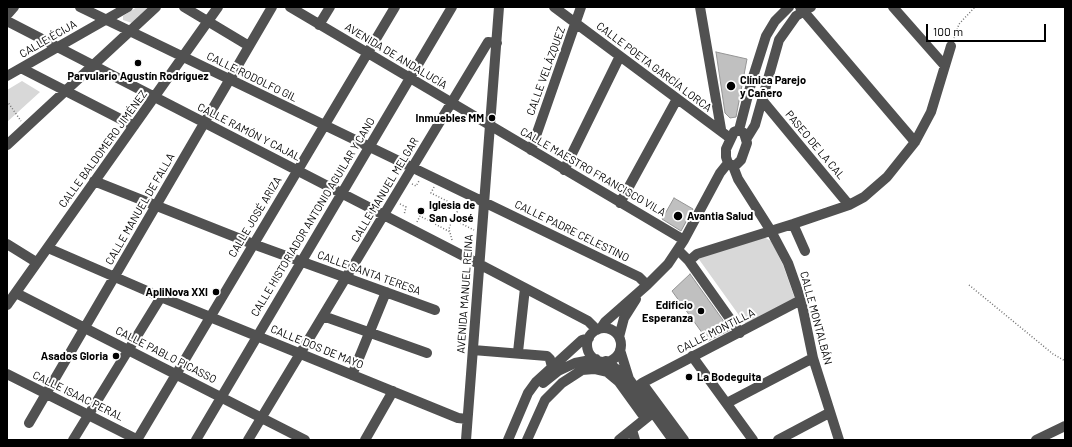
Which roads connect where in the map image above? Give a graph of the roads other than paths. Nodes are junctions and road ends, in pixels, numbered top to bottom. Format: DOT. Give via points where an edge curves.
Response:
graph roads {
  1 [pos="14,7"];
  2 [pos="82,7"];
  3 [pos="128,7"];
  4 [pos="156,7"];
  5 [pos="184,7"];
  6 [pos="218,7"];
  7 [pos="272,7"];
  8 [pos="290,7"];
  9 [pos="330,7"];
  10 [pos="395,7"];
  11 [pos="452,7"];
  12 [pos="499,7"];
  13 [pos="554,7"];
  14 [pos="581,7"];
  15 [pos="700,7"];
  16 [pos="789,7"];
  17 [pos="893,7"];
  18 [pos="805,8"];
  19 [pos="7,15"];
  20 [pos="107,20"];
  21 [pos="7,21"];
  22 [pos="208,22"];
  23 [pos="577,24"];
  24 [pos="320,25"];
  25 [pos="130,31"];
  26 [pos="497,43"];
  27 [pos="249,46"];
  28 [pos="951,46"];
  29 [pos="57,48"];
  30 [pos="367,53"];
  31 [pos="620,56"];
  32 [pos="184,57"];
  33 [pos="93,66"];
  34 [pos="945,66"];
  35 [pos="21,68"];
  36 [pos="7,76"];
  37 [pos="410,78"];
  38 [pos="230,80"];
  39 [pos="66,91"];
  40 [pos="156,96"];
  41 [pos="676,99"];
  42 [pos="762,100"];
  43 [pos="451,103"];
  44 [pos="205,123"];
  45 [pos="325,125"];
  46 [pos="490,125"];
  47 [pos="134,126"];
  48 [pos="721,130"];
  49 [pos="739,130"];
  50 [pos="730,138"];
  51 [pos="747,138"];
  52 [pos="915,142"];
  53 [pos="7,145"];
  54 [pos="368,148"];
  55 [pos="530,150"];
  56 [pos="731,164"];
  57 [pos="413,169"];
  58 [pos="564,170"];
  59 [pos="297,171"];
  60 [pos="94,181"];
  61 [pos="341,193"];
  62 [pos="484,202"];
  63 [pos="620,203"];
  64 [pos="849,205"];
  65 [pos="156,206"];
  66 [pos="384,216"];
  67 [pos="793,224"];
  68 [pos="772,231"];
  69 [pos="684,240"];
  70 [pos="7,244"];
  71 [pos="253,244"];
  72 [pos="48,248"];
  73 [pos="678,250"];
  74 [pos="805,251"];
  75 [pos="302,261"];
  76 [pos="689,261"];
  77 [pos="36,262"];
  78 [pos="479,264"];
  79 [pos="114,277"];
  80 [pos="346,277"];
  81 [pos="647,285"];
  82 [pos="525,288"];
  83 [pos="386,292"];
  84 [pos="16,293"];
  85 [pos="160,297"];
  86 [pos="801,300"];
  87 [pos="7,305"];
  88 [pos="435,310"];
  89 [pos="323,316"];
  90 [pos="210,317"];
  91 [pos="85,328"];
  92 [pos="599,329"];
  93 [pos="371,333"];
  94 [pos="740,333"];
  95 [pos="257,336"];
  96 [pos="619,337"];
  97 [pos="589,338"];
  98 [pos="128,350"];
  99 [pos="473,350"];
  100 [pos="620,350"];
  101 [pos="518,352"];
  102 [pos="301,353"];
  103 [pos="427,353"];
  104 [pos="692,356"];
  105 [pos="814,358"];
  106 [pos="596,359"];
  107 [pos="606,361"];
  108 [pos="552,366"];
  109 [pos="7,374"];
  110 [pos="176,374"];
  111 [pos="352,375"];
  112 [pos="629,378"];
  113 [pos="639,386"];
  114 [pos="393,391"];
  115 [pos="46,395"];
  116 [pos="222,396"];
  117 [pos="727,403"];
  118 [pos="520,413"];
  119 [pos="829,413"];
  120 [pos="88,415"];
  121 [pos="650,415"];
  122 [pos="262,418"];
  123 [pos="468,419"];
  124 [pos="29,424"];
  125 [pos="1065,426"];
  126 [pos="632,430"];
  127 [pos="73,440"];
  128 [pos="138,440"];
  129 [pos="196,440"];
  130 [pos="248,440"];
  131 [pos="305,440"];
  132 [pos="365,440"];
  133 [pos="466,440"];
  134 [pos="508,440"];
  135 [pos="527,440"];
  136 [pos="619,440"];
  137 [pos="635,440"];
  138 [pos="674,440"];
  139 [pos="684,440"];
  140 [pos="753,440"];
  141 [pos="778,440"];
  142 [pos="839,440"];
  143 [pos="1036,440"];
  1 -- 19 [label="street"];
  2 -- 20 [label="street, CALLE RODOLFO GIL"];
  3 -- 20 [label="street, CALLE ÉCIJA"];
  4 -- 25 [label="street"];
  5 -- 22 [label="street"];
  6 -- 22 [label="street, CALLE BALDOMERO JIMÉNEZ"];
  7 -- 27 [label="street, CALLE MANUEL DE FALLA"];
  8 -- 24 [label="street, AVENIDA DE ANDALUCÍA"];
  9 -- 24 [label="street"];
  10 -- 30 [label="street, CALLE JOSÉ ARIZA"];
  11 -- 37 [label="street, CALLE HISTORIADOR ANTONIO AGUILAR Y CANO"];
  12 -- 26 [label="street, AVENIDA MANUEL REINA"];
  13 -- 23 [label="street, CALLE POETA GARCÍA LORCA"];
  14 -- 23 [label="street, CALLE VELÁZQUEZ"];
  15 -- 48 [label="street"];
  16 -- 49 [label="street" via="775,21 766,36"];
  17 -- 34 [label="street"];
  18 -- 42 [label="street" via="779,40"];
  18 -- 52 [label="street"];
  20 -- 25 [label="street, CALLE RODOLFO GIL"];
  20 -- 29 [label="street, CALLE ÉCIJA"];
  21 -- 29 [label="street, CALLE RAMÓN Y CAJAL"];
  22 -- 27 [label="street"];
  22 -- 32 [label="street, CALLE BALDOMERO JIMÉNEZ"];
  23 -- 31 [label="street, CALLE POETA GARCÍA LORCA"];
  23 -- 55 [label="street, CALLE VELÁZQUEZ"];
  24 -- 30 [label="street, AVENIDA DE ANDALUCÍA"];
  25 -- 32 [label="street, CALLE RODOLFO GIL"];
  25 -- 33 [label="street"];
  26 -- 43 [label="street, CALLE MANUEL MELGAR" via="488,42"];
  26 -- 46 [label="street, AVENIDA MANUEL REINA"];
  27 -- 38 [label="street, CALLE MANUEL DE FALLA"];
  28 -- 34 [label="street"];
  29 -- 33 [label="street, CALLE RAMÓN Y CAJAL"];
  29 -- 35 [label="street, CALLE ÉCIJA"];
  30 -- 37 [label="street, AVENIDA DE ANDALUCÍA"];
  30 -- 45 [label="street, CALLE JOSÉ ARIZA"];
  31 -- 41 [label="street, CALLE POETA GARCÍA LORCA"];
  31 -- 58 [label="street"];
  32 -- 38 [label="street, CALLE RODOLFO GIL"];
  32 -- 40 [label="street, CALLE BALDOMERO JIMÉNEZ"];
  33 -- 39 [label="street"];
  33 -- 40 [label="street, CALLE RAMÓN Y CAJAL"];
  34 -- 52 [label="street" via="931,112"];
  35 -- 36 [label="street, CALLE ÉCIJA"];
  35 -- 39 [label="street"];
  37 -- 43 [label="street, AVENIDA DE ANDALUCÍA"];
  37 -- 54 [label="street, CALLE HISTORIADOR ANTONIO AGUILAR Y CANO"];
  38 -- 44 [label="street, CALLE MANUEL DE FALLA"];
  38 -- 45 [label="street, CALLE RODOLFO GIL"];
  39 -- 47 [label="street"];
  39 -- 53 [label="street"];
  40 -- 44 [label="street, CALLE RAMÓN Y CAJAL"];
  40 -- 47 [label="street, CALLE BALDOMERO JIMÉNEZ"];
  41 -- 48 [label="street, CALLE POETA GARCÍA LORCA"];
  41 -- 63 [label="street"];
  42 -- 51 [label="street" via="755,125"];
  42 -- 64 [label="street, PASEO DE LA CAL"];
  43 -- 46 [label="street, AVENIDA DE ANDALUCÍA"];
  43 -- 57 [label="street, CALLE MANUEL MELGAR"];
  44 -- 59 [label="street, CALLE RAMÓN Y CAJAL"];
  44 -- 65 [label="street, CALLE MANUEL DE FALLA"];
  45 -- 54 [label="street, CALLE RODOLFO GIL"];
  45 -- 59 [label="street, CALLE JOSÉ ARIZA"];
  46 -- 55 [label="street, CALLE MAESTRO FRANCISCO VILA"];
  46 -- 62 [label="street, AVENIDA MANUEL REINA"];
  47 -- 60 [label="street, CALLE BALDOMERO JIMÉNEZ"];
  48 -- 50 [label="street, CALLE POETA GARCÍA LORCA"];
  49 -- 50 [label="street"];
  49 -- 51 [label="street"];
  50 -- 56 [label="street" via="726,157"];
  51 -- 56 [label="street" via="741,160 738,164"];
  52 -- 64 [label="street" via="888,176 864,197"];
  54 -- 57 [label="street, CALLE RODOLFO GIL"];
  54 -- 61 [label="street, CALLE HISTORIADOR ANTONIO AGUILAR Y CANO"];
  55 -- 58 [label="street, CALLE MAESTRO FRANCISCO VILA"];
  56 -- 68 [label="street, CALLE MONTALBÁN"];
  56 -- 69 [label="street" via="720,173"];
  57 -- 62 [label="street, CALLE PADRE CELESTINO"];
  57 -- 66 [label="street, CALLE MANUEL MELGAR"];
  58 -- 63 [label="street, CALLE MAESTRO FRANCISCO VILA"];
  59 -- 61 [label="street, CALLE RAMÓN Y CAJAL"];
  59 -- 71 [label="street, CALLE JOSÉ ARIZA"];
  60 -- 65 [label="street, CALLE SANTA TERESA"];
  60 -- 72 [label="street, CALLE BALDOMERO JIMÉNEZ"];
  61 -- 66 [label="street, CALLE RAMÓN Y CAJAL"];
  61 -- 75 [label="street, CALLE HISTORIADOR ANTONIO AGUILAR Y CANO"];
  62 -- 78 [label="street, AVENIDA MANUEL REINA"];
  62 -- 81 [label="street, CALLE PADRE CELESTINO" via="639,277"];
  63 -- 69 [label="street, CALLE MAESTRO FRANCISCO VILA"];
  64 -- 67 [label="street"];
  65 -- 71 [label="street, CALLE SANTA TERESA"];
  65 -- 79 [label="street, CALLE MANUEL DE FALLA"];
  66 -- 78 [label="street, CALLE RAMÓN Y CAJAL"];
  66 -- 80 [label="street, CALLE MANUEL MELGAR"];
  67 -- 68 [label="street"];
  67 -- 74 [label="street"];
  68 -- 76 [label="street" via="697,254"];
  68 -- 86 [label="street, CALLE MONTALBÁN" via="788,263"];
  69 -- 73 [label="street"];
  70 -- 77 [label="street"];
  71 -- 75 [label="street, CALLE SANTA TERESA"];
  71 -- 90 [label="street, CALLE JOSÉ ARIZA"];
  72 -- 77 [label="street, CALLE BALDOMERO JIMÉNEZ"];
  72 -- 79 [label="street, CALLE DOS DE MAYO"];
  73 -- 76 [label="street"];
  73 -- 81 [label="street"];
  75 -- 80 [label="street, CALLE SANTA TERESA"];
  75 -- 95 [label="street, CALLE HISTORIADOR ANTONIO AGUILAR Y CANO"];
  76 -- 94 [label="street"];
  77 -- 84 [label="street, CALLE BALDOMERO JIMÉNEZ"];
  78 -- 82 [label="street, CALLE RAMÓN Y CAJAL"];
  78 -- 99 [label="street, AVENIDA MANUEL REINA"];
  79 -- 85 [label="street, CALLE DOS DE MAYO"];
  79 -- 91 [label="street, CALLE MANUEL DE FALLA"];
  80 -- 83 [label="street, CALLE SANTA TERESA"];
  80 -- 89 [label="street, CALLE MANUEL MELGAR"];
  81 -- 92 [label="street"];
  81 -- 96 [label="street" via="630,306"];
  82 -- 92 [label="street, CALLE RAMÓN Y CAJAL"];
  82 -- 101 [label="street"];
  83 -- 88 [label="street, CALLE SANTA TERESA"];
  83 -- 93 [label="street"];
  84 -- 87 [label="street, CALLE BALDOMERO JIMÉNEZ"];
  84 -- 91 [label="street, CALLE PABLO PICASSO"];
  85 -- 90 [label="street, CALLE DOS DE MAYO"];
  85 -- 98 [label="street"];
  86 -- 94 [label="street, CALLE MONTILLA"];
  86 -- 105 [label="street, CALLE MONTALBÁN"];
  89 -- 93 [label="street"];
  89 -- 102 [label="street, CALLE MANUEL MELGAR"];
  90 -- 95 [label="street, CALLE DOS DE MAYO"];
  90 -- 110 [label="street, CALLE JOSÉ ARIZA"];
  91 -- 98 [label="street, CALLE PABLO PICASSO"];
  91 -- 115 [label="street, CALLE MANUEL DE FALLA"];
  92 -- 96 [label="street" via="614,331"];
  92 -- 97 [label="street"];
  93 -- 103 [label="street"];
  93 -- 111 [label="street"];
  94 -- 104 [label="street, CALLE MONTILLA"];
  95 -- 102 [label="street, CALLE DOS DE MAYO"];
  95 -- 116 [label="street, CALLE HISTORIADOR ANTONIO AGUILAR Y CANO"];
  96 -- 100 [label="street"];
  97 -- 106 [label="street" via="588,348"];
  97 -- 108 [label="street" via="582,340"];
  98 -- 110 [label="street, CALLE PABLO PICASSO"];
  98 -- 120 [label="street"];
  99 -- 101 [label="street"];
  99 -- 123 [label="street, AVENIDA MANUEL REINA"];
  100 -- 107 [label="street" via="615,357"];
  100 -- 112 [label="street"];
  101 -- 108 [label="street" via="546,356"];
  102 -- 111 [label="street, CALLE DOS DE MAYO"];
  102 -- 122 [label="street, CALLE MANUEL MELGAR"];
  104 -- 113 [label="street, CALLE MONTILLA"];
  104 -- 117 [label="street"];
  105 -- 117 [label="street"];
  105 -- 119 [label="street, CALLE MONTALBÁN"];
  106 -- 107 [label="street"];
  106 -- 118 [label="street" via="575,363 558,371 543,383"];
  107 -- 112 [label="street"];
  108 -- 118 [label="street" via="528,393"];
  109 -- 115 [label="street, CALLE ISAAC PERAL"];
  110 -- 116 [label="street, CALLE PABLO PICASSO"];
  110 -- 128 [label="street, CALLE JOSÉ ARIZA"];
  111 -- 114 [label="street, CALLE DOS DE MAYO"];
  112 -- 113 [label="street"];
  113 -- 121 [label="street"];
  113 -- 139 [label="street"];
  114 -- 123 [label="street, CALLE DOS DE MAYO" via="458,418"];
  114 -- 132 [label="street"];
  115 -- 120 [label="street, CALLE ISAAC PERAL"];
  115 -- 124 [label="street, CALLE MANUEL DE FALLA"];
  116 -- 122 [label="street, CALLE PABLO PICASSO"];
  116 -- 129 [label="street, CALLE HISTORIADOR ANTONIO AGUILAR Y CANO"];
  117 -- 140 [label="street"];
  118 -- 134 [label="street"];
  119 -- 141 [label="street"];
  119 -- 142 [label="street, CALLE MONTALBÁN"];
  120 -- 127 [label="street"];
  120 -- 128 [label="street, CALLE ISAAC PERAL"];
  121 -- 126 [label="street"];
  121 -- 135 [label="street" via="607,372 582,370 562,383 545,400"];
  121 -- 138 [label="street"];
  122 -- 130 [label="street, CALLE MANUEL MELGAR"];
  122 -- 131 [label="street, CALLE PABLO PICASSO"];
  123 -- 133 [label="street, AVENIDA MANUEL REINA"];
  125 -- 143 [label="street"];
  126 -- 136 [label="street"];
  126 -- 137 [label="street"];
}
